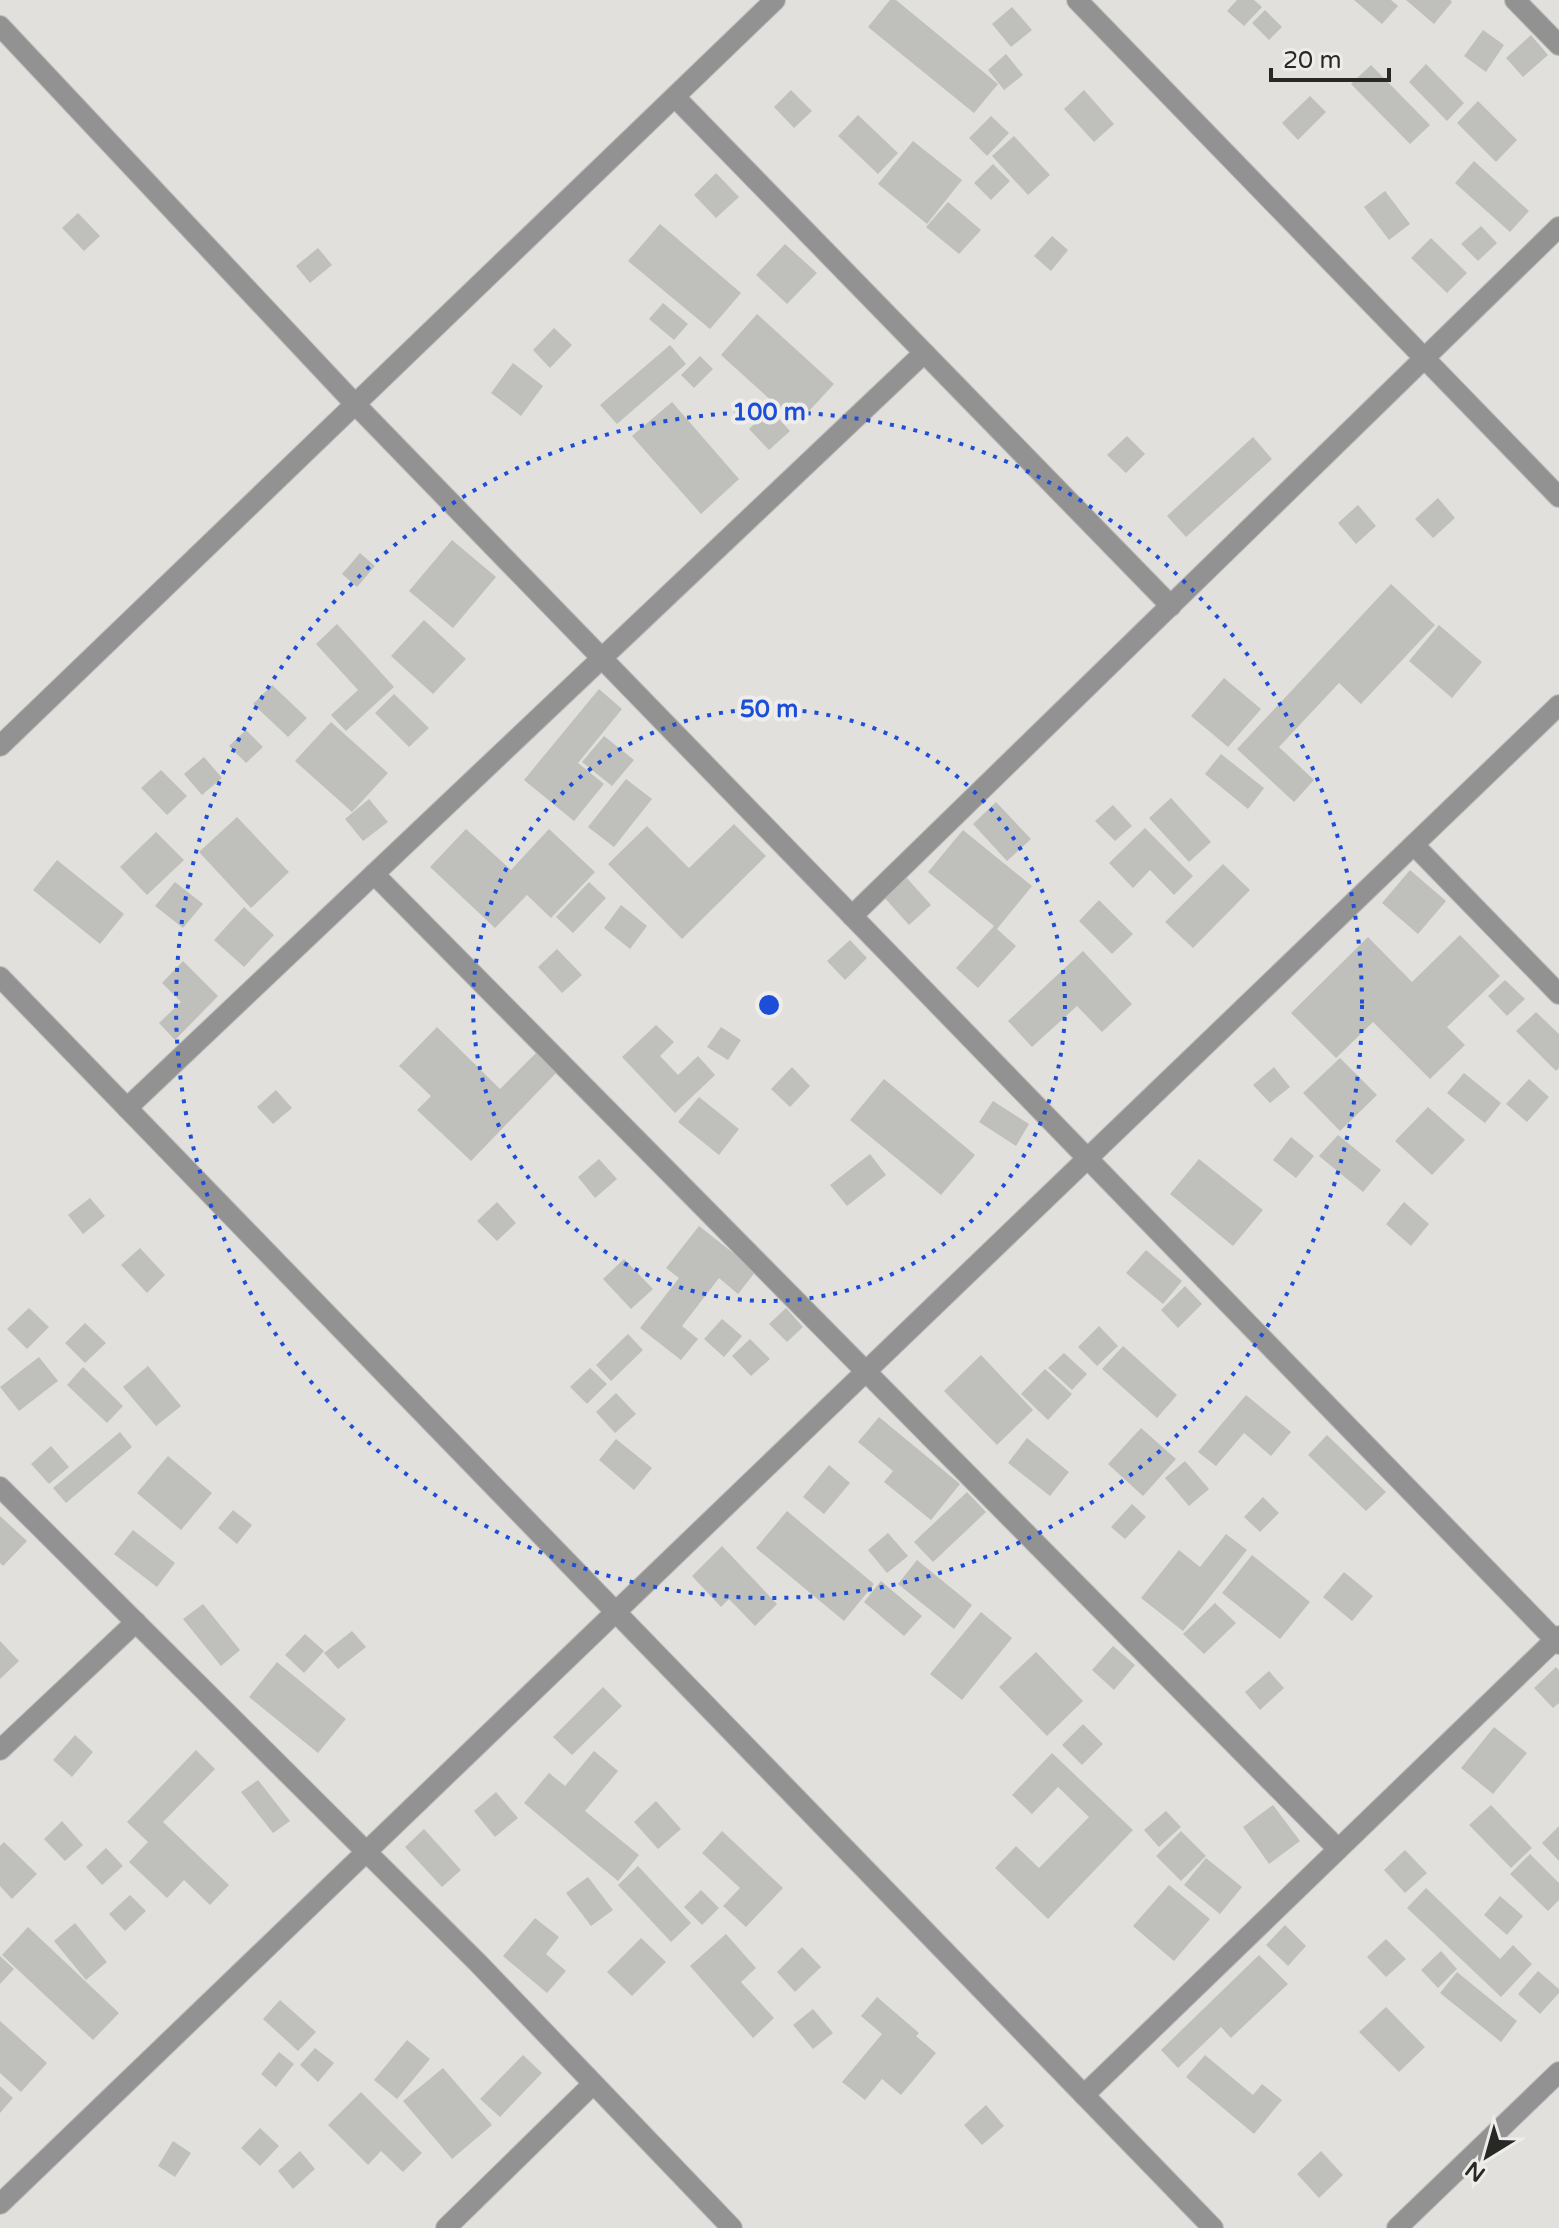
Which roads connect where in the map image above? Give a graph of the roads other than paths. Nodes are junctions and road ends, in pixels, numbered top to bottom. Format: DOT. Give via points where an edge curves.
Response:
graph roads {
  1 [pos="775,0"];
  2 [pos="1077,0"];
  3 [pos="1515,0"];
  4 [pos="0,26"];
  5 [pos="1559,45"];
  6 [pos="675,97"];
  7 [pos="1559,227"];
  8 [pos="924,353"];
  9 [pos="1426,359"];
  10 [pos="355,404"];
  11 [pos="1559,497"];
  12 [pos="1171,606"];
  13 [pos="602,658"];
  14 [pos="1559,705"];
  15 [pos="0,746"];
  16 [pos="1414,845"];
  17 [pos="374,874"];
  18 [pos="852,916"];
  19 [pos="0,977"];
  20 [pos="1559,994"];
  21 [pos="127,1108"];
  22 [pos="1088,1159"];
  23 [pos="867,1372"];
  24 [pos="0,1487"];
  25 [pos="616,1612"];
  26 [pos="136,1622"];
  27 [pos="1558,1640"];
  28 [pos="0,1750"];
  29 [pos="1338,1849"];
  30 [pos="367,1852"];
  31 [pos="1559,2072"];
  32 [pos="593,2084"];
  33 [pos="1084,2095"];
  34 [pos="0,2204"];
  35 [pos="446,2228"];
  36 [pos="732,2228"];
  37 [pos="1213,2228"];
  38 [pos="1397,2228"];
  1 -- 6 [label="street"];
  2 -- 9 [label="street"];
  3 -- 5 [label="street"];
  4 -- 10 [label="street"];
  6 -- 8 [label="street"];
  6 -- 10 [label="street"];
  7 -- 9 [label="street"];
  8 -- 12 [label="street"];
  8 -- 13 [label="street"];
  9 -- 11 [label="street"];
  9 -- 12 [label="street"];
  10 -- 13 [label="street"];
  10 -- 15 [label="street"];
  12 -- 18 [label="street"];
  13 -- 17 [label="street"];
  13 -- 18 [label="street"];
  14 -- 16 [label="street"];
  16 -- 20 [label="street"];
  16 -- 22 [label="street"];
  17 -- 21 [label="street"];
  17 -- 23 [label="street"];
  18 -- 22 [label="street"];
  19 -- 21 [label="street"];
  21 -- 25 [label="street"];
  22 -- 23 [label="street"];
  22 -- 27 [label="street"];
  23 -- 25 [label="street"];
  23 -- 29 [label="street"];
  24 -- 26 [label="street"];
  25 -- 30 [label="street"];
  25 -- 33 [label="street"];
  26 -- 28 [label="street"];
  26 -- 30 [label="street"];
  27 -- 29 [label="street"];
  29 -- 33 [label="street"];
  30 -- 32 [label="street"];
  30 -- 34 [label="street"];
  31 -- 38 [label="street"];
  32 -- 35 [label="street"];
  32 -- 36 [label="street"];
  33 -- 37 [label="street"];
}
